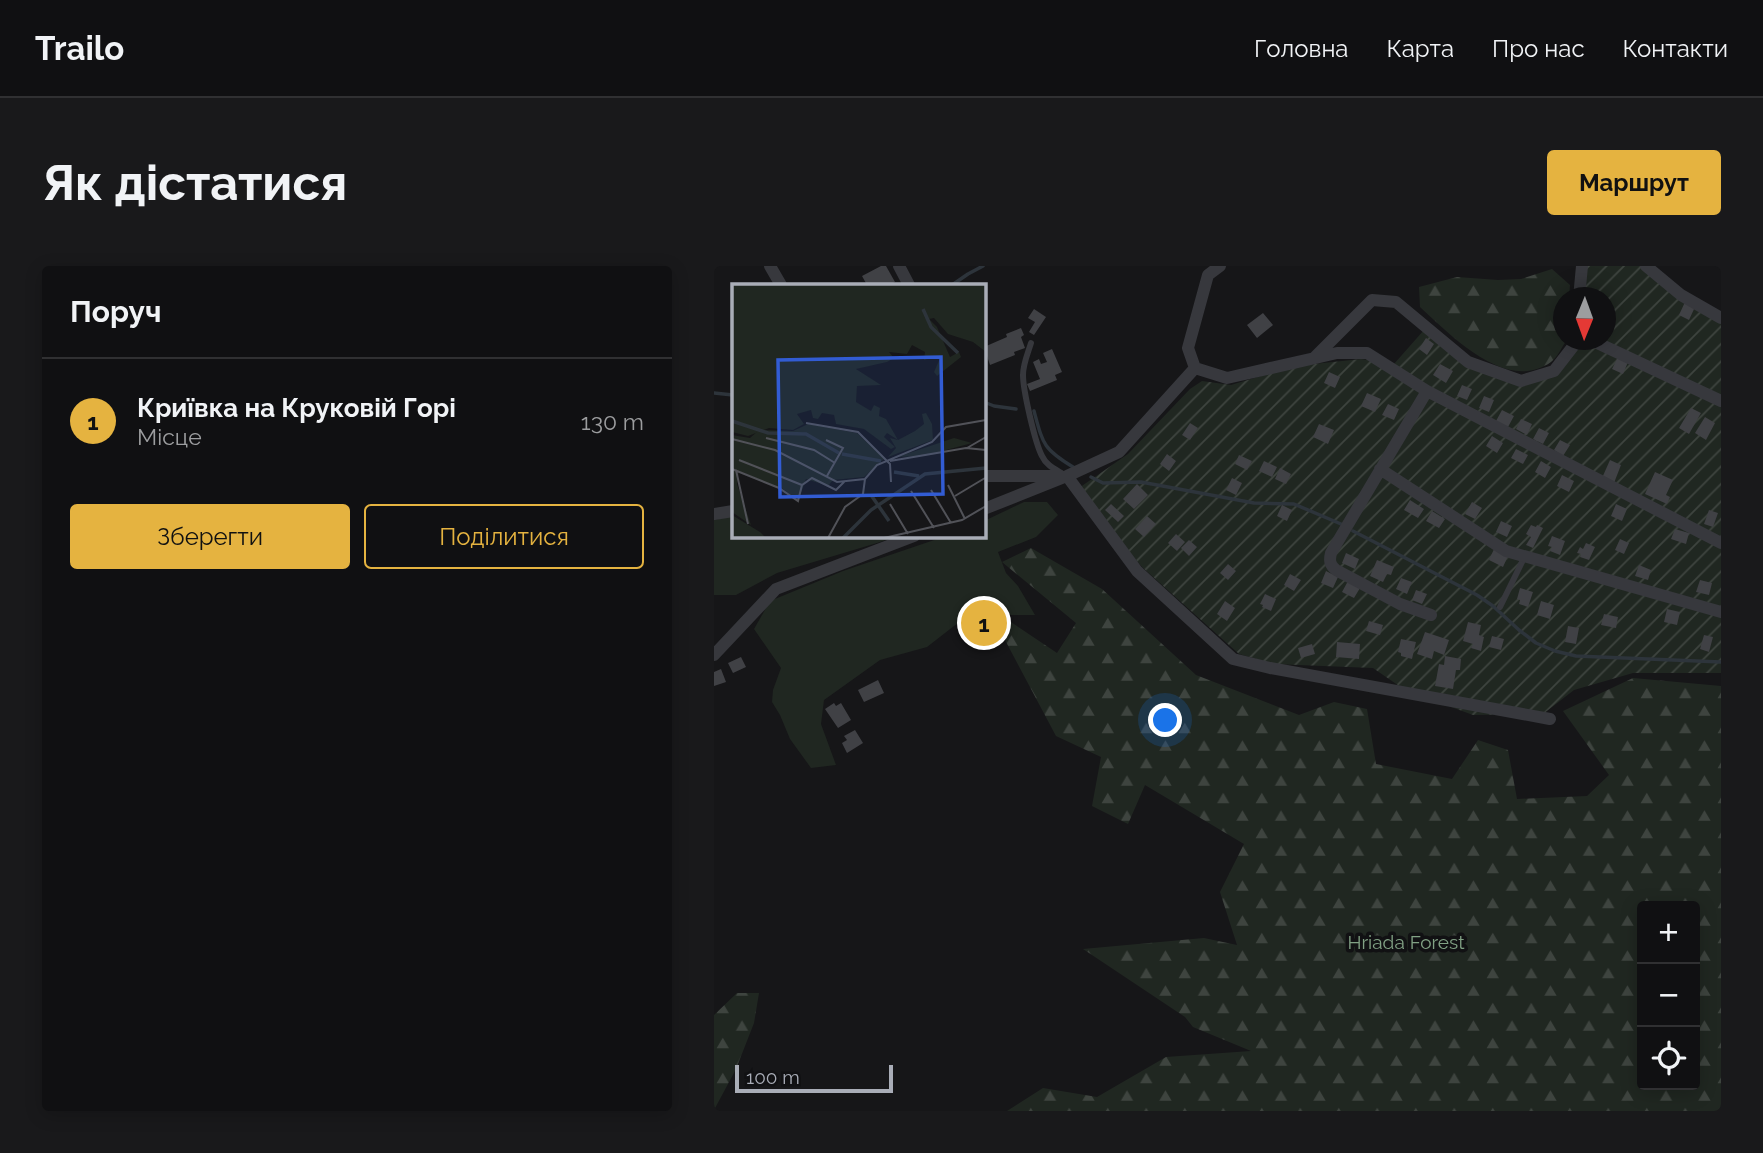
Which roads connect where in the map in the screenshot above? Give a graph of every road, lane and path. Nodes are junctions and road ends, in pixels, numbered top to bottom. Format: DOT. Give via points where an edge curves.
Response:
graph roads {
  1 [pos="770,266"];
  2 [pos="899,266"];
  3 [pos="1220,266"];
  4 [pos="1582,266"];
  5 [pos="1646,266"];
  6 [pos="780,284"];
  7 [pos="908,284"];
  8 [pos="1580,287"];
  9 [pos="1721,318"];
  10 [pos="1031,343"];
  11 [pos="1570,350"];
  12 [pos="1612,350"];
  13 [pos="1314,358"];
  14 [pos="1195,368"];
  15 [pos="1427,391"];
  16 [pos="1721,401"];
  17 [pos="1380,469"];
  18 [pos="985,476"];
  19 [pos="1067,476"];
  20 [pos="985,509"];
  21 [pos="732,511"];
  22 [pos="714,514"];
  23 [pos="911,537"];
  24 [pos="1721,543"];
  25 [pos="1525,556"];
  26 [pos="1500,607"];
  27 [pos="1721,612"];
  28 [pos="1431,615"];
  29 [pos="714,655"];
  30 [pos="1550,719"];
  1 -- 6 [label="street"];
  2 -- 7 [label="street"];
  3 -- 14 [label="street" via="1208,275 1188,348"];
  4 -- 8 [label="street"];
  5 -- 9 [label="street" via="1681,295"];
  10 -- 19 [label="lane" via="1023,378 1032,425 1041,456"];
  11 -- 13 [label="street" via="1554,371 1521,381 1468,362 1396,302 1372,300"];
  12 -- 16 [label="street"];
  13 -- 14 [label="street" via="1227,378"];
  13 -- 15 [label="street" via="1337,352 1367,353"];
  14 -- 19 [label="street" via="1119,452"];
  15 -- 17 [label="street"];
  15 -- 24 [label="street"];
  17 -- 25 [label="street" via="1507,551"];
  17 -- 28 [label="street" via="1331,553 1331,566 1400,604"];
  18 -- 19 [label="street"];
  19 -- 20 [label="street"];
  19 -- 30 [label="street" via="1138,571 1233,659"];
  21 -- 22 [label="street"];
  23 -- 29 [label="street" via="776,589"];
  25 -- 26 [label="lane"];
  25 -- 27 [label="street"];
}
